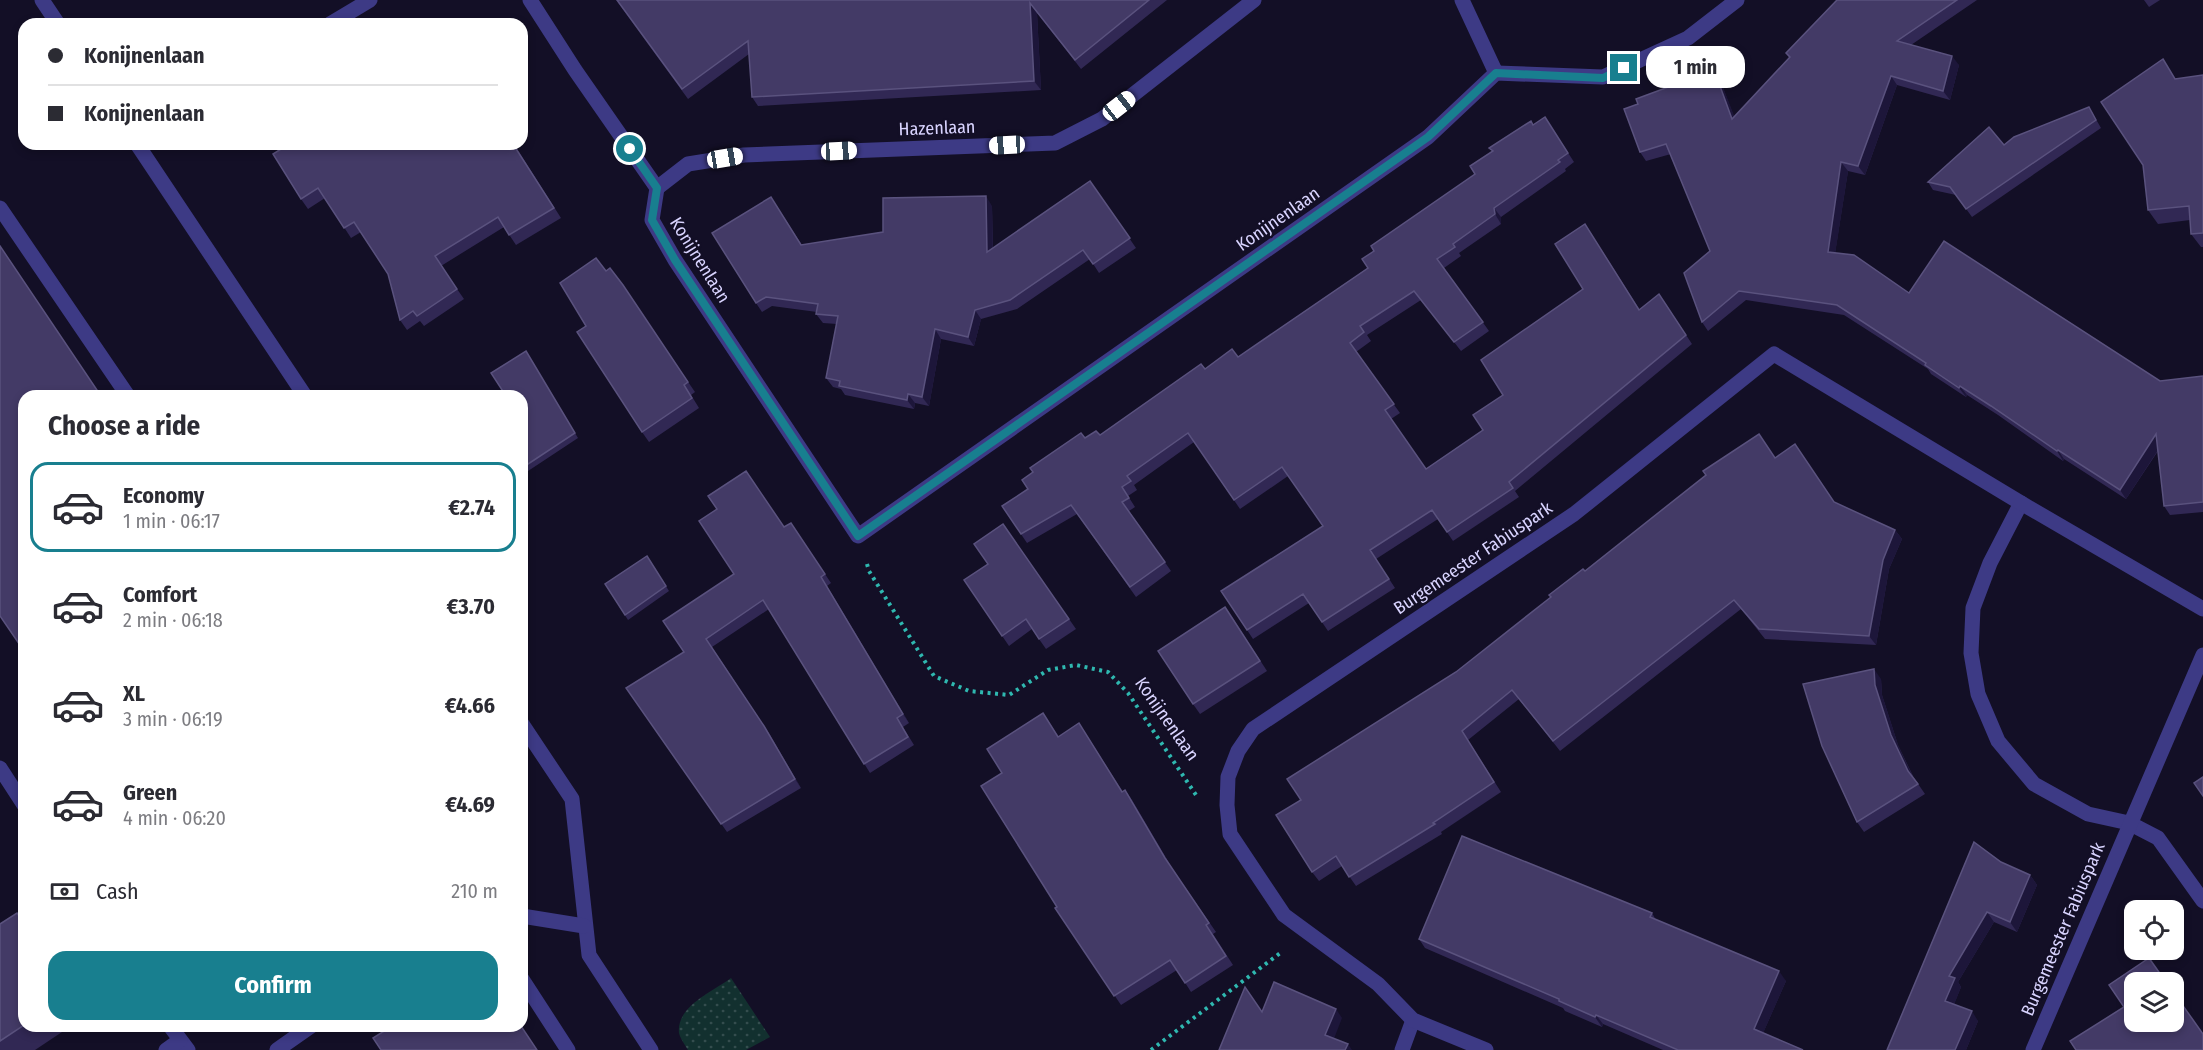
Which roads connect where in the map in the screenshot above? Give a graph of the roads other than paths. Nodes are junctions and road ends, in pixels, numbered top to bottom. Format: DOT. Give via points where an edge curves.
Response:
graph roads {
  1 [pos="42,0"];
  2 [pos="370,0"];
  3 [pos="530,0"];
  4 [pos="1254,0"];
  5 [pos="1462,0"];
  6 [pos="1737,0"];
  7 [pos="54,18"];
  8 [pos="340,18"];
  9 [pos="1496,73"];
  10 [pos="141,150"];
  11 [pos="657,188"];
  12 [pos="0,208"];
  13 [pos="124,390"];
  14 [pos="301,390"];
  15 [pos="2021,503"];
  16 [pos="2203,609"];
  17 [pos="2203,655"];
  18 [pos="528,733"];
  19 [pos="0,768"];
  20 [pos="18,795"];
  21 [pos="2129,823"];
  22 [pos="2203,901"];
  23 [pos="528,917"];
  24 [pos="584,926"];
  25 [pos="528,988"];
  26 [pos="1413,1020"];
  27 [pos="174,1032"];
  28 [pos="302,1032"];
  29 [pos="184,1045"];
  30 [pos="166,1050"];
  31 [pos="277,1050"];
  32 [pos="568,1050"];
  33 [pos="651,1050"];
  34 [pos="1402,1050"];
  35 [pos="1486,1050"];
  36 [pos="2033,1050"];
  1 -- 7 [label="street"];
  2 -- 8 [label="street"];
  3 -- 11 [label="street"];
  4 -- 11 [label="street, Hazenlaan" via="1102,119 1055,143 744,155 688,164"];
  5 -- 9 [label="street"];
  6 -- 9 [label="street" via="1688,38 1603,78"];
  9 -- 11 [label="street, Konijnenlaan" via="1428,137 858,536 675,260 652,220"];
  10 -- 14 [label="street"];
  12 -- 13 [label="street"];
  15 -- 16 [label="street, Burgemeester Fabiuspark"];
  15 -- 21 [label="street, Burgemeester Fabiuspark" via="1990,563 1973,609 1971,653 1978,694 1998,741 2034,784 2088,814"];
  15 -- 26 [label="street, Burgemeester Fabiuspark" via="1774,354 1574,514 1253,729 1238,751 1228,777 1230,834 1284,915 1378,984"];
  17 -- 21 [label="street, Burgemeester Fabiuspark"];
  18 -- 24 [label="street" via="572,799"];
  19 -- 20 [label="street"];
  21 -- 22 [label="street, Burgemeester Fabiuspark" via="2158,838"];
  21 -- 36 [label="street, Burgemeester Fabiuspark"];
  23 -- 24 [label="street"];
  24 -- 33 [label="street" via="589,955"];
  25 -- 32 [label="street"];
  26 -- 34 [label="street"];
  26 -- 35 [label="street, Burgemeester Fabiuspark"];
  27 -- 29 [label="street"];
  28 -- 31 [label="street"];
  29 -- 30 [label="street"];
}
